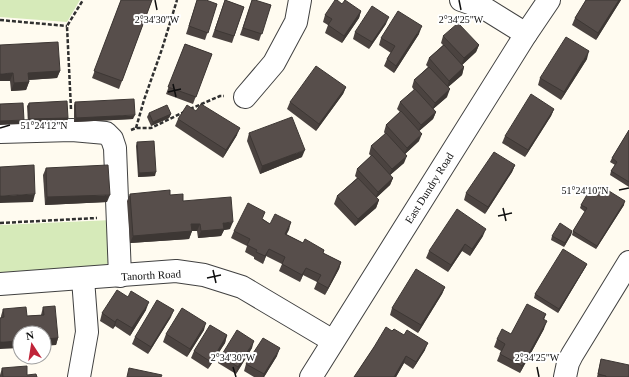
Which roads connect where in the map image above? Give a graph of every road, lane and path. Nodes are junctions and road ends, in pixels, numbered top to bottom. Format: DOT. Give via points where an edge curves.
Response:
graph roads {
  1 [pos="83,0"];
  2 [pos="177,0"];
  3 [pos="300,0"];
  4 [pos="461,0"];
  5 [pos="549,0"];
  6 [pos="0,20"];
  7 [pos="67,26"];
  8 [pos="526,34"];
  9 [pos="245,97"];
  10 [pos="136,128"];
  11 [pos="72,130"];
  12 [pos="0,132"];
  13 [pos="112,139"];
  14 [pos="118,217"];
  15 [pos="0,223"];
  16 [pos="629,262"];
  17 [pos="120,276"];
  18 [pos="84,278"];
  19 [pos="0,284"];
  20 [pos="333,341"];
  21 [pos="79,377"];
  22 [pos="311,377"];
  23 [pos="565,377"];
  1 -- 7 [label="path"];
  2 -- 10 [label="path"];
  3 -- 9 [label="street" via="296,22 274,63"];
  4 -- 8 [label="street" via="484,8"];
  5 -- 8 [label="street, East Dundry Road"];
  6 -- 7 [label="path"];
  7 -- 11 [label="path"];
  8 -- 20 [label="street, East Dundry Road"];
  9 -- 10 [label="path" via="220,96 151,128"];
  10 -- 13 [label="path"];
  11 -- 12 [label="street"];
  11 -- 13 [label="street" via="106,133"];
  13 -- 14 [label="street" via="116,148"];
  14 -- 15 [label="path"];
  14 -- 17 [label="street"];
  16 -- 23 [label="street" via="572,355"];
  17 -- 18 [label="street, Tanorth Road"];
  17 -- 20 [label="street, Tanorth Road" via="176,272 204,275 242,286"];
  18 -- 19 [label="street, Tanorth Road"];
  18 -- 21 [label="street" via="87,332"];
  20 -- 22 [label="street, East Dundry Road"];
}
